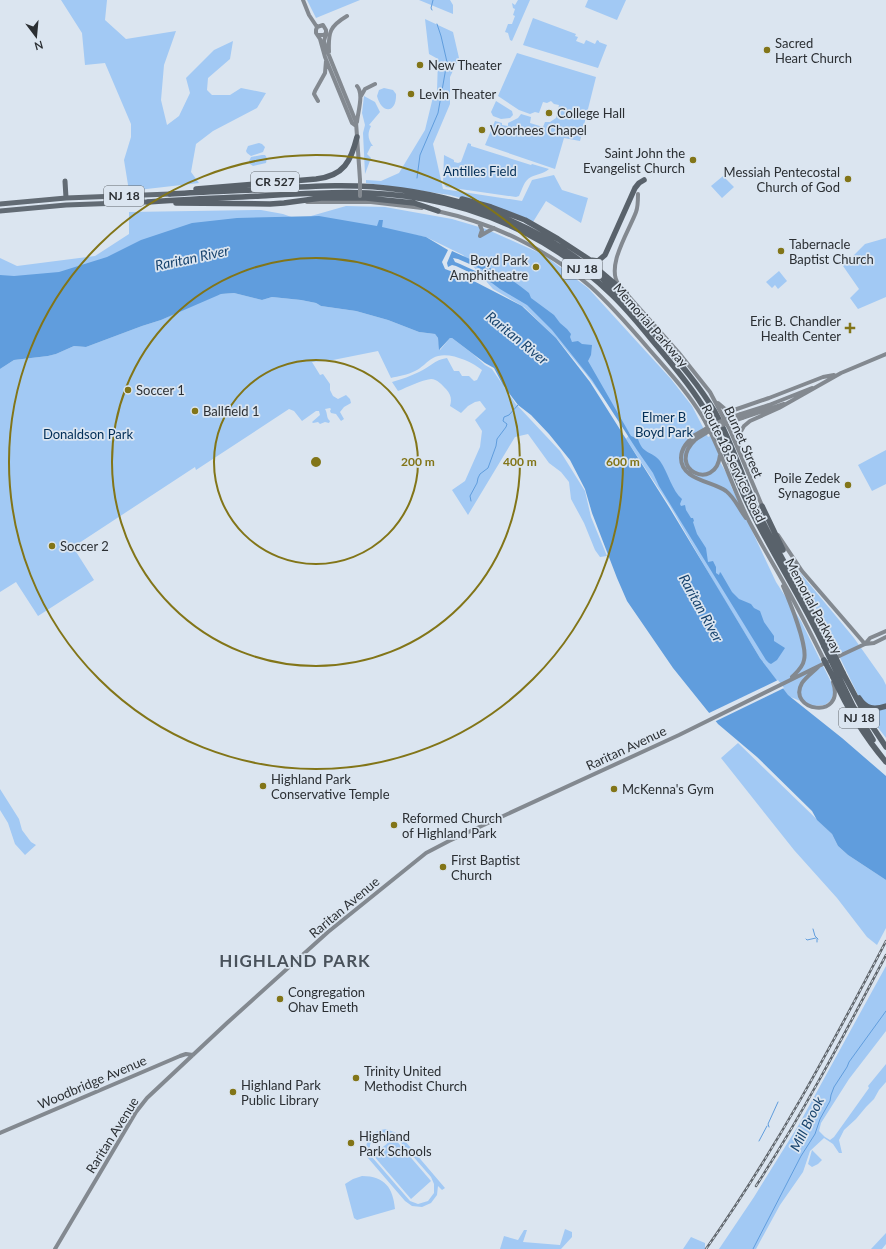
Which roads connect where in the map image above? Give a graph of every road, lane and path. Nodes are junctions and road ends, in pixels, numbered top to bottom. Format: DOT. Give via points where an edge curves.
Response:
graph roads {
  1 [pos="303,0"];
  2 [pos="347,16"];
  3 [pos="319,26"];
  4 [pos="326,34"];
  5 [pos="318,35"];
  6 [pos="327,56"];
  7 [pos="375,84"];
  8 [pos="356,86"];
  9 [pos="360,96"];
  10 [pos="318,101"];
  11 [pos="356,126"];
  12 [pos="357,137"];
  13 [pos="644,180"];
  14 [pos="65,181"];
  15 [pos="403,190"];
  16 [pos="170,194"];
  17 [pos="638,194"];
  18 [pos="360,197"];
  19 [pos="66,198"];
  20 [pos="148,202"];
  21 [pos="284,203"];
  22 [pos="0,204"];
  23 [pos="0,211"];
  24 [pos="438,211"];
  25 [pos="479,223"];
  26 [pos="494,228"];
  27 [pos="579,253"];
  28 [pos="626,293"];
  29 [pos="886,354"];
  30 [pos="837,375"];
  31 [pos="814,387"];
  32 [pos="710,392"];
  33 [pos="791,401"];
  34 [pos="741,416"];
  35 [pos="695,437"];
  36 [pos="720,454"];
  37 [pos="740,454"];
  38 [pos="762,506"];
  39 [pos="753,527"];
  40 [pos="775,567"];
  41 [pos="807,601"];
  42 [pos="886,631"];
  43 [pos="886,637"];
  44 [pos="865,644"];
  45 [pos="824,646"];
  46 [pos="823,662"];
  47 [pos="836,676"];
  48 [pos="787,681"];
  49 [pos="849,685"];
  50 [pos="885,706"];
  51 [pos="886,747"];
  52 [pos="886,757"];
  53 [pos="886,762"];
  54 [pos="193,1055"];
  55 [pos="0,1133"];
  56 [pos="55,1249"];
  1 -- 3 [label="main road" via="311,18"];
  2 -- 6 [label="main road" via="330,30"];
  3 -- 4 [label="main road" via="326,29"];
  3 -- 5 [label="main road" via="316,32"];
  4 -- 5 [label="main road"];
  4 -- 6 [label="main road" via="324,43"];
  5 -- 6 [label="main road"];
  6 -- 10 [label="main road" via="325,73 314,94"];
  6 -- 11 [label="main road"];
  7 -- 9 [label="main road" via="365,89"];
  8 -- 9 [label="main road" via="360,90"];
  9 -- 11 [label="main road"];
  11 -- 12 [label="main road"];
  12 -- 16 [label="highway, CR 527" via="348,162 339,172 330,176 194,189"];
  12 -- 18 [label="main road, bridge"];
  13 -- 27 [label="highway" via="637,184 605,256 593,261"];
  14 -- 19 [label="highway"];
  15 -- 16 [label="highway, Memorial Parkway / NJ 18" via="367,186 327,186"];
  15 -- 27 [label="highway" via="448,196 503,211 540,228"];
  15 -- 41 [label="highway, Memorial Parkway / NJ 18" via="463,203 523,226 579,260 622,298 688,373 714,411 760,516"];
  16 -- 19 [label="highway, NJ 18"];
  17 -- 28 [label="main road, Burnet Street" via="636,210 614,269 616,280"];
  18 -- 21 [label="highway, CR 527" via="321,198"];
  18 -- 24 [label="highway" via="410,202"];
  19 -- 22 [label="highway, NJ 18"];
  20 -- 21 [label="highway, CR 527"];
  20 -- 23 [label="highway, NJ 18"];
  20 -- 45 [label="highway, Memorial Parkway / NJ 18" via="331,192 398,195 446,203 485,215 523,232 562,254 597,281 624,308 698,399 717,432 755,519"];
  21 -- 24 [label="main road, Route 18 Service Road" via="380,203"];
  24 -- 25 [label="main road, Route 18 Service Road"];
  25 -- 26 [label="main road, Route 18 Service Road"];
  25 -- 26 [label="main road" via="482,230 480,236"];
  26 -- 36 [label="main road, Route 18 Service Road" via="556,261 606,301 688,395 705,422"];
  27 -- 28 [label="highway"];
  28 -- 32 [label="main road, Burnet Street"];
  29 -- 30 [label="main road"];
  30 -- 31 [label="main road"];
  30 -- 32 [label="main road" via="823,377 734,410 721,406"];
  31 -- 33 [label="main road"];
  31 -- 34 [label="main road"];
  32 -- 37 [label="main road, Burnet Street"];
  33 -- 34 [label="main road"];
  33 -- 37 [label="main road" via="746,424 739,438"];
  34 -- 35 [label="main road, bridge" via="709,426"];
  35 -- 36 [label="main road" via="685,457 687,466 693,472 702,475 712,471 718,463"];
  35 -- 39 [label="main road" via="685,444 682,451 681,461 684,469 693,477 727,492"];
  36 -- 39 [label="main road, Route 18 Service Road"];
  37 -- 38 [label="main road, Burnet Street"];
  38 -- 41 [label="highway"];
  38 -- 44 [label="main road, Burnet Street" via="798,565"];
  39 -- 40 [label="main road, Route 18 Service Road"];
  40 -- 45 [label="main road, Route 18 Service Road"];
  40 -- 48 [label="main road" via="790,603 805,653 801,667"];
  41 -- 45 [label="highway, Memorial Parkway / NJ 18"];
  42 -- 44 [label="main road" via="870,638"];
  43 -- 44 [label="main road"];
  44 -- 46 [label="main road, Raritan Avenue"];
  45 -- 46 [label="main road, Route 18 Service Road"];
  45 -- 47 [label="highway, Memorial Parkway / NJ 18, bridge"];
  46 -- 47 [label="highway, bridge"];
  46 -- 47 [label="main road" via="802,684 800,694 804,703 817,709 830,704 835,693"];
  46 -- 48 [label="main road, Raritan Avenue"];
  47 -- 49 [label="highway, Memorial Parkway / NJ 18"];
  47 -- 52 [label="highway, Memorial Parkway / NJ 18" via="875,744"];
  47 -- 53 [label="highway" via="844,700"];
  48 -- 54 [label="main road, Raritan Avenue" via="625,760 430,850 328,932"];
  49 -- 50 [label="highway" via="866,706 874,709"];
  49 -- 51 [label="highway, Memorial Parkway / NJ 18"];
  54 -- 55 [label="main road, Woodbridge Avenue" via="180,1056"];
  54 -- 56 [label="main road, Raritan Avenue" via="140,1107"];
}
